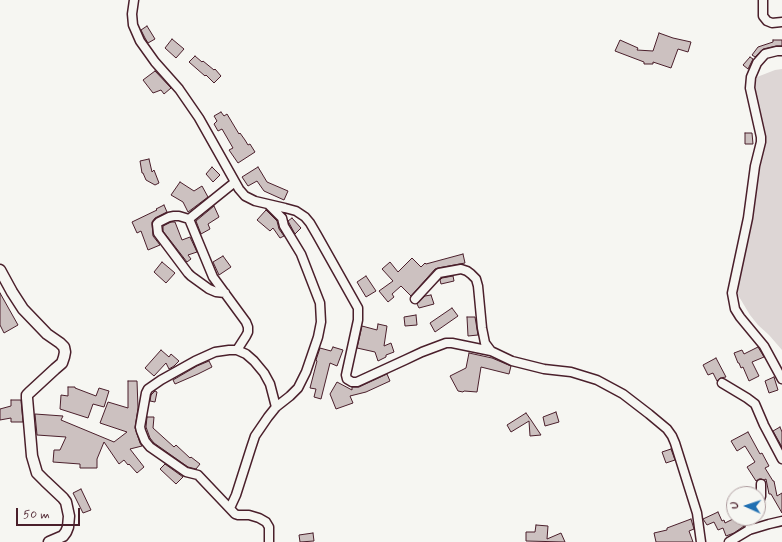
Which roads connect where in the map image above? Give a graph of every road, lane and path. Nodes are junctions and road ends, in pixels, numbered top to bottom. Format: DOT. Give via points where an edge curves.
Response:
graph roads {
  1 [pos="134,0"];
  2 [pos="763,0"];
  3 [pos="782,22"];
  4 [pos="782,51"];
  5 [pos="235,182"];
  6 [pos="268,204"];
  7 [pos="189,219"];
  8 [pos="0,270"];
  9 [pos="225,293"];
  10 [pos="415,299"];
  11 [pos="237,350"];
  12 [pos="491,351"];
  13 [pos="782,379"];
  14 [pos="722,383"];
  15 [pos="276,407"];
  16 [pos="782,459"];
  17 [pos="230,508"];
  18 [pos="782,521"];
  19 [pos="750,526"];
  20 [pos="749,530"];
  21 [pos="49,542"];
  22 [pos="269,542"];
  23 [pos="701,542"];
  24 [pos="730,542"];
  1 -- 5 [label="street" via="133,25 140,41 199,118"];
  2 -- 3 [label="street" via="763,16 767,22"];
  4 -- 13 [label="street" via="765,54 757,62 750,77 761,142 732,293 735,309 764,346"];
  5 -- 6 [label="street" via="245,196"];
  5 -- 7 [label="street"];
  6 -- 12 [label="street" via="296,211 305,217 318,235 358,308 358,320 346,375 349,381 357,382 446,343"];
  6 -- 15 [label="street" via="282,218 301,254 320,303 321,322 306,372 298,388"];
  7 -- 9 [label="street" via="213,277"];
  7 -- 9 [label="street" via="169,217 157,224 158,233 191,276 209,289"];
  8 -- 21 [label="street" via="23,309 47,334 64,347 62,363 27,395 32,456 37,473 63,498 68,512 66,532"];
  9 -- 11 [label="street" via="248,327 248,332"];
  10 -- 12 [label="street" via="439,273 461,269 467,271 478,286 485,343"];
  11 -- 15 [label="street" via="246,354 264,373"];
  11 -- 17 [label="street" via="215,352 148,389 140,427 150,447 186,472 198,475"];
  12 -- 23 [label="street" via="512,361 544,370 571,372 597,380 623,394 667,429 675,443 697,513"];
  14 -- 16 [label="street" via="755,404"];
  15 -- 17 [label="street" via="255,436"];
  17 -- 22 [label="street" via="235,514 249,515 266,522 269,527"];
  18 -- 20 [label="street"];
  19 -- 20 [label="street"];
  20 -- 24 [label="street"];
}
